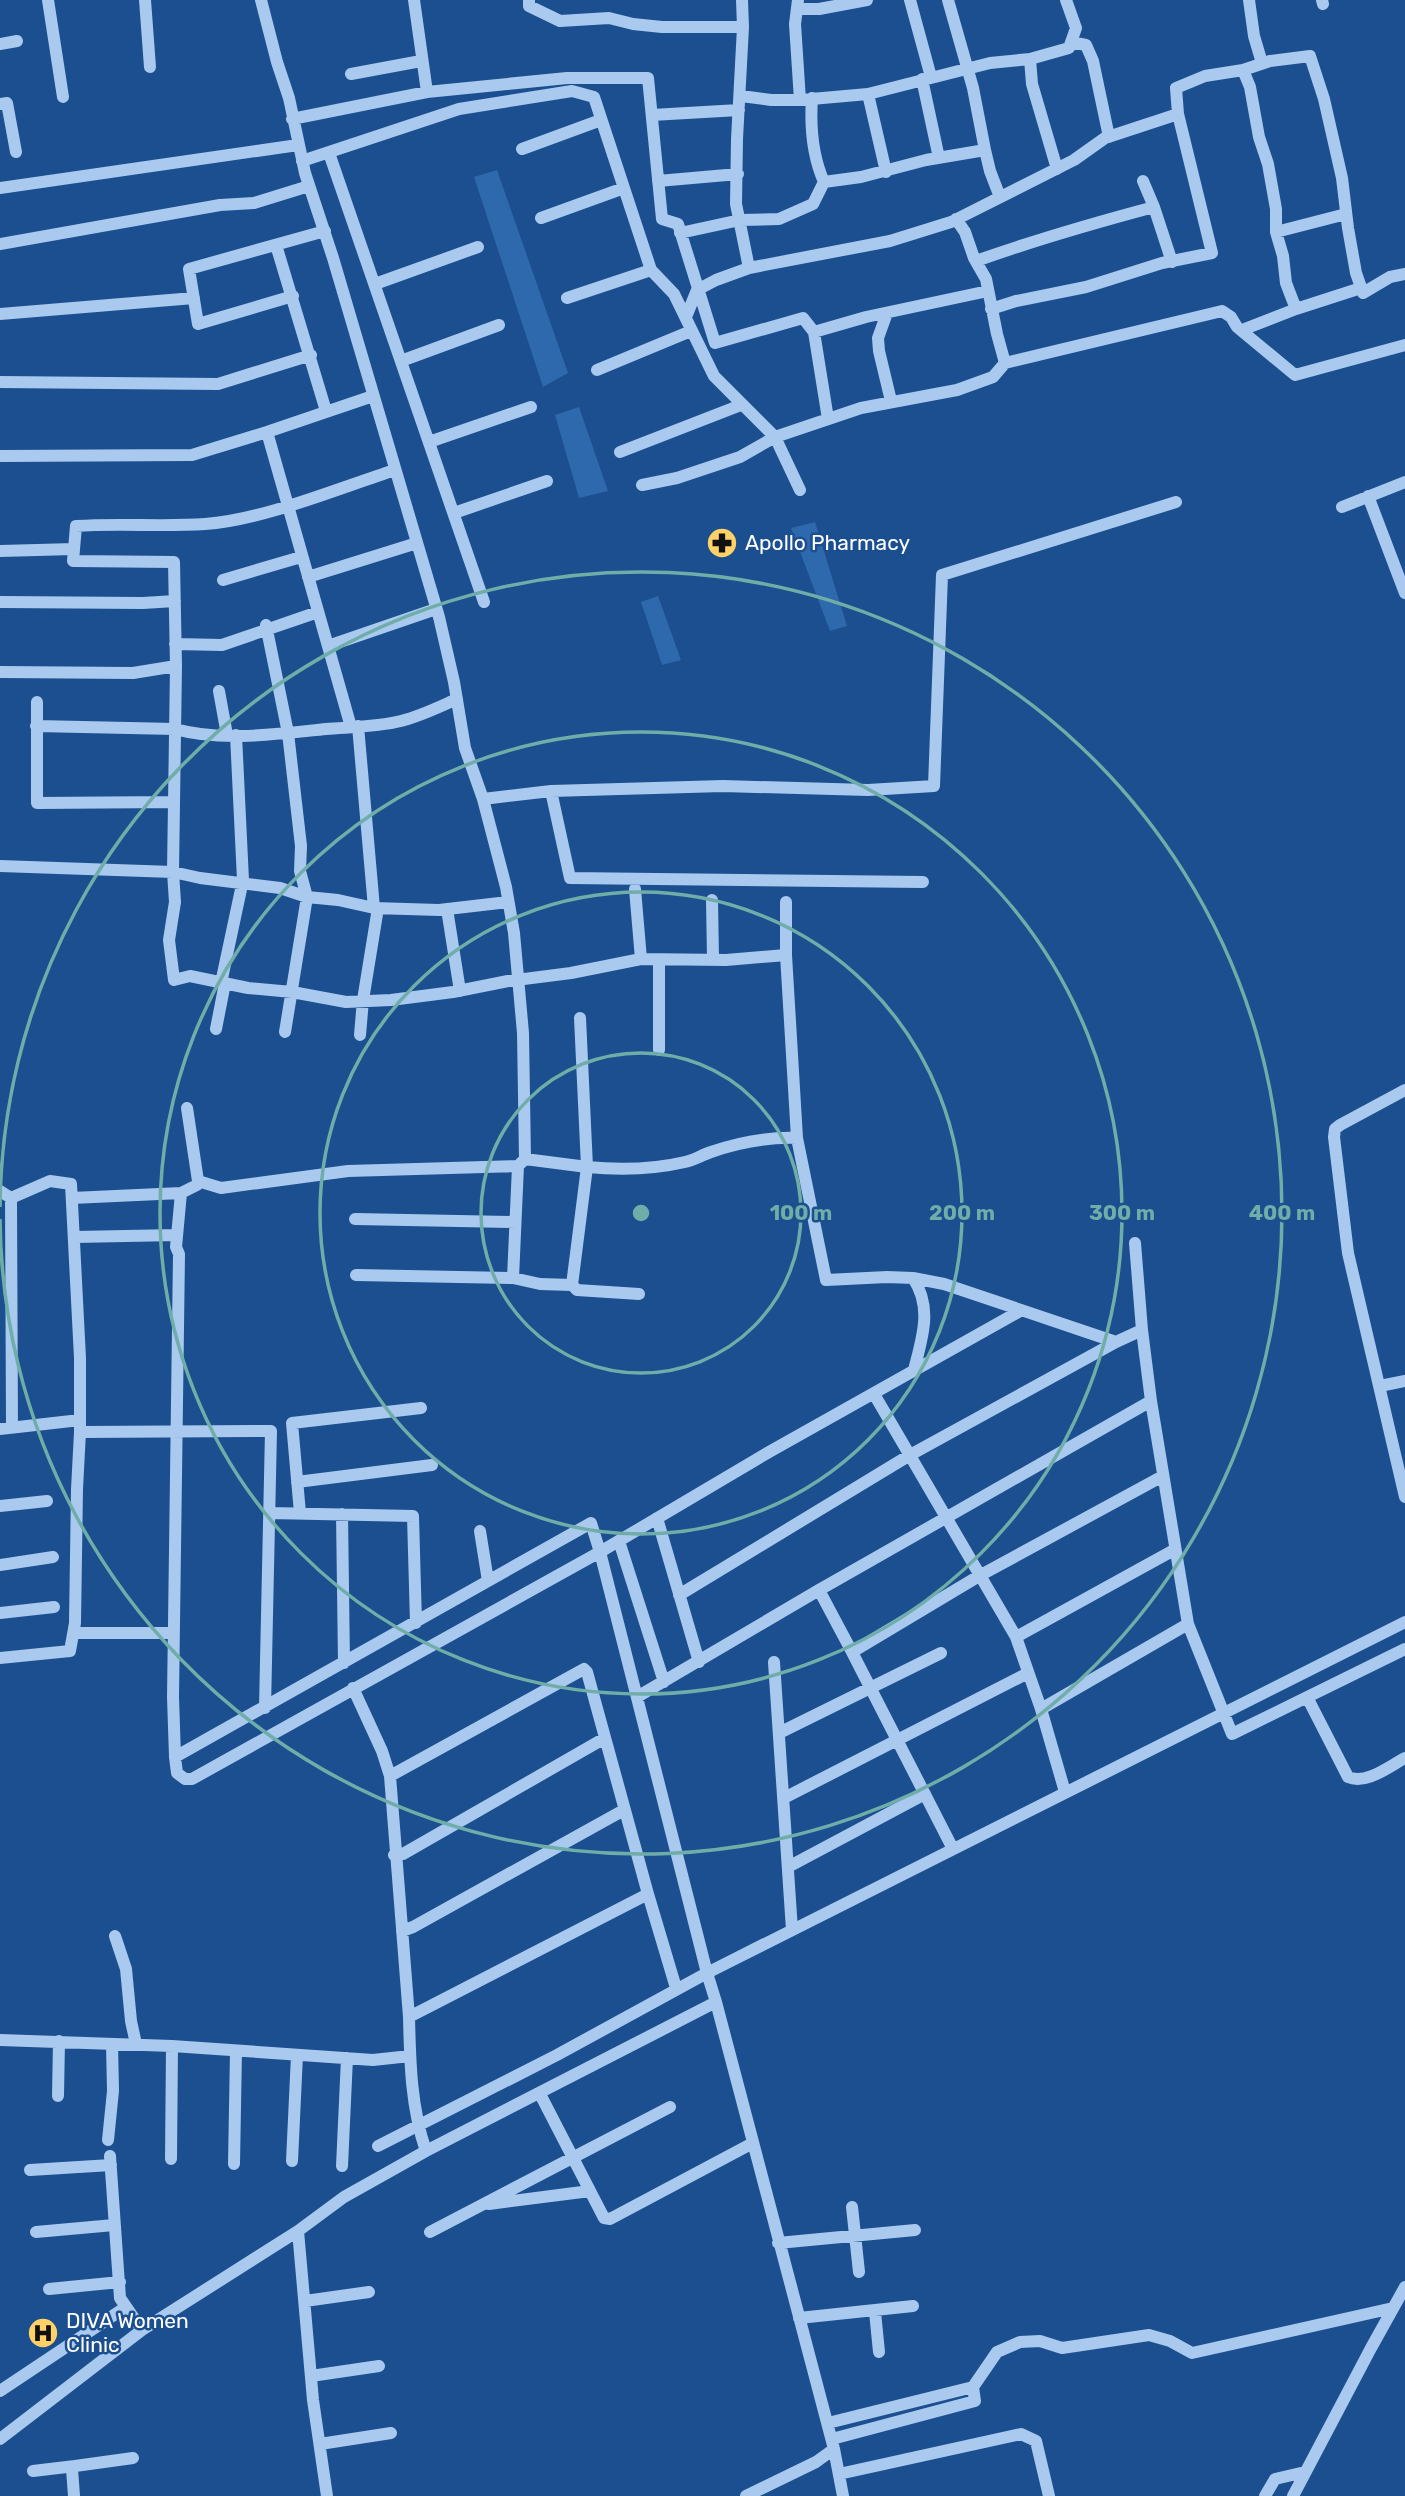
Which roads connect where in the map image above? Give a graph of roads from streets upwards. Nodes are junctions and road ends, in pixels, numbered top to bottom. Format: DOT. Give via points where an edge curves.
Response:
graph roads {
  1 [pos="48,0"];
  2 [pos="145,0"];
  3 [pos="261,0"];
  4 [pos="414,0"];
  5 [pos="529,0"];
  6 [pos="743,0"];
  7 [pos="867,0"];
  8 [pos="911,0"];
  9 [pos="948,0"];
  10 [pos="1066,0"];
  11 [pos="1249,0"];
  12 [pos="797,5"];
  13 [pos="743,27"];
  14 [pos="16,41"];
  15 [pos="1071,42"];
  16 [pos="0,44"];
  17 [pos="1030,60"];
  18 [pos="421,61"];
  19 [pos="1262,63"];
  20 [pos="150,67"];
  21 [pos="967,69"];
  22 [pos="1243,70"];
  23 [pos="351,74"];
  24 [pos="927,78"];
  25 [pos="427,92"];
  26 [pos="869,93"];
  27 [pos="741,96"];
  28 [pos="63,97"];
  29 [pos="806,99"];
  30 [pos="0,104"];
  31 [pos="739,110"];
  32 [pos="1178,114"];
  33 [pos="652,115"];
  34 [pos="292,119"];
  35 [pos="601,120"];
  36 [pos="1109,137"];
  37 [pos="298,145"];
  38 [pos="522,149"];
  39 [pos="985,150"];
  40 [pos="16,152"];
  41 [pos="329,153"];
  42 [pos="939,158"];
  43 [pos="302,161"];
  44 [pos="1057,169"];
  45 [pos="886,172"];
  46 [pos="738,174"];
  47 [pos="658,181"];
  48 [pos="824,181"];
  49 [pos="1143,181"];
  50 [pos="309,186"];
  51 [pos="0,188"];
  52 [pos="624,188"];
  53 [pos="1000,197"];
  54 [pos="1154,206"];
  55 [pos="1346,214"];
  56 [pos="541,218"];
  57 [pos="956,219"];
  58 [pos="740,220"];
  59 [pos="325,231"];
  60 [pos="1276,232"];
  61 [pos="680,233"];
  62 [pos="0,244"];
  63 [pos="276,245"];
  64 [pos="478,247"];
  65 [pos="976,261"];
  66 [pos="1172,262"];
  67 [pos="748,268"];
  68 [pos="651,270"];
  69 [pos="1405,274"];
  70 [pos="375,285"];
  71 [pos="1361,288"];
  72 [pos="697,290"];
  73 [pos="988,291"];
  74 [pos="293,296"];
  75 [pos="194,298"];
  76 [pos="567,298"];
  77 [pos="991,309"];
  78 [pos="1296,309"];
  79 [pos="887,313"];
  80 [pos="0,314"];
  81 [pos="686,317"];
  82 [pos="499,325"];
  83 [pos="1242,330"];
  84 [pos="691,331"];
  85 [pos="814,332"];
  86 [pos="715,343"];
  87 [pos="1405,345"];
  88 [pos="310,355"];
  89 [pos="704,356"];
  90 [pos="401,361"];
  91 [pos="1005,363"];
  92 [pos="597,370"];
  93 [pos="0,382"];
  94 [pos="373,396"];
  95 [pos="891,401"];
  96 [pos="741,405"];
  97 [pos="531,407"];
  98 [pos="326,411"];
  99 [pos="828,419"];
  100 [pos="267,432"];
  101 [pos="775,438"];
  102 [pos="429,442"];
  103 [pos="620,452"];
  104 [pos="0,457"];
  105 [pos="395,470"];
  106 [pos="547,481"];
  107 [pos="1405,482"];
  108 [pos="642,485"];
  109 [pos="800,490"];
  110 [pos="1368,496"];
  111 [pos="1176,502"];
  112 [pos="287,505"];
  113 [pos="1342,507"];
  114 [pos="454,513"];
  115 [pos="417,543"];
  116 [pos="74,549"];
  117 [pos="0,551"];
  118 [pos="301,558"];
  119 [pos="308,577"];
  120 [pos="223,580"];
  121 [pos="1405,593"];
  122 [pos="175,601"];
  123 [pos="0,602"];
  124 [pos="484,602"];
  125 [pos="436,609"];
  126 [pos="318,612"];
  127 [pos="266,628"];
  128 [pos="175,644"];
  129 [pos="328,646"];
  130 [pos="176,666"];
  131 [pos="0,672"];
  132 [pos="219,691"];
  133 [pos="457,698"];
  134 [pos="37,702"];
  135 [pos="36,726"];
  136 [pos="354,727"];
  137 [pos="174,729"];
  138 [pos="288,733"];
  139 [pos="231,735"];
  140 [pos="551,791"];
  141 [pos="483,799"];
  142 [pos="173,802"];
  143 [pos="0,866"];
  144 [pos="173,872"];
  145 [pos="923,881"];
  146 [pos="242,883"];
  147 [pos="635,889"];
  148 [pos="307,897"];
  149 [pos="712,900"];
  150 [pos="508,902"];
  151 [pos="786,902"];
  152 [pos="376,908"];
  153 [pos="447,909"];
  154 [pos="786,955"];
  155 [pos="642,959"];
  156 [pos="713,959"];
  157 [pos="659,960"];
  158 [pos="519,979"];
  159 [pos="223,983"];
  160 [pos="460,991"];
  161 [pos="292,992"];
  162 [pos="363,1000"];
  163 [pos="580,1018"];
  164 [pos="216,1029"];
  165 [pos="285,1032"];
  166 [pos="360,1035"];
  167 [pos="659,1050"];
  168 [pos="1405,1090"];
  169 [pos="187,1108"];
  170 [pos="797,1138"];
  171 [pos="521,1162"];
  172 [pos="587,1167"];
  173 [pos="198,1181"];
  174 [pos="181,1193"];
  175 [pos="5,1195"];
  176 [pos="72,1198"];
  177 [pos="355,1219"];
  178 [pos="6,1222"];
  179 [pos="515,1223"];
  180 [pos="177,1236"];
  181 [pos="75,1237"];
  182 [pos="1135,1242"];
  183 [pos="356,1275"];
  184 [pos="513,1278"];
  185 [pos="914,1278"];
  186 [pos="6,1279"];
  187 [pos="572,1285"];
  188 [pos="639,1294"];
  189 [pos="1020,1311"];
  190 [pos="1142,1330"];
  191 [pos="6,1339"];
  192 [pos="1116,1342"];
  193 [pos="914,1370"];
  194 [pos="1405,1381"];
  195 [pos="1380,1386"];
  196 [pos="874,1394"];
  197 [pos="1151,1401"];
  198 [pos="6,1404"];
  199 [pos="421,1408"];
  200 [pos="80,1426"];
  201 [pos="6,1428"];
  202 [pos="175,1431"];
  203 [pos="910,1455"];
  204 [pos="432,1465"];
  205 [pos="1163,1476"];
  206 [pos="297,1482"];
  207 [pos="1405,1497"];
  208 [pos="47,1502"];
  209 [pos="0,1506"];
  210 [pos="270,1513"];
  211 [pos="300,1513"];
  212 [pos="342,1514"];
  213 [pos="657,1518"];
  214 [pos="946,1518"];
  215 [pos="480,1531"];
  216 [pos="619,1541"];
  217 [pos="1174,1550"];
  218 [pos="600,1552"];
  219 [pos="53,1557"];
  220 [pos="0,1565"];
  221 [pos="979,1576"];
  222 [pos="488,1581"];
  223 [pos="819,1590"];
  224 [pos="679,1595"];
  225 [pos="54,1607"];
  226 [pos="0,1613"];
  227 [pos="1405,1622"];
  228 [pos="416,1623"];
  229 [pos="1188,1624"];
  230 [pos="74,1633"];
  231 [pos="174,1633"];
  232 [pos="1016,1637"];
  233 [pos="1405,1649"];
  234 [pos="852,1652"];
  235 [pos="941,1653"];
  236 [pos="0,1658"];
  237 [pos="699,1662"];
  238 [pos="774,1662"];
  239 [pos="344,1663"];
  240 [pos="1028,1674"];
  241 [pos="664,1682"];
  242 [pos="354,1688"];
  243 [pos="870,1688"];
  244 [pos="1307,1697"];
  245 [pos="637,1698"];
  246 [pos="265,1707"];
  247 [pos="1041,1709"];
  248 [pos="1222,1713"];
  249 [pos="779,1733"];
  250 [pos="605,1738"];
  251 [pos="897,1740"];
  252 [pos="175,1757"];
  253 [pos="1405,1758"];
  254 [pos="390,1776"];
  255 [pos="1065,1792"];
  256 [pos="925,1794"];
  257 [pos="784,1798"];
  258 [pos="624,1810"];
  259 [pos="953,1849"];
  260 [pos="394,1855"];
  261 [pos="788,1867"];
  262 [pos="648,1894"];
  263 [pos="792,1930"];
  264 [pos="402,1931"];
  265 [pos="115,1936"];
  266 [pos="708,1973"];
  267 [pos="676,1988"];
  268 [pos="716,2003"];
  269 [pos="409,2017"];
  270 [pos="0,2040"];
  271 [pos="59,2041"];
  272 [pos="112,2044"];
  273 [pos="136,2044"];
  274 [pos="172,2046"];
  275 [pos="236,2051"];
  276 [pos="297,2055"];
  277 [pos="410,2056"];
  278 [pos="347,2058"];
  279 [pos="540,2094"];
  280 [pos="58,2096"];
  281 [pos="670,2107"];
  282 [pos="417,2126"];
  283 [pos="108,2140"];
  284 [pos="751,2144"];
  285 [pos="378,2146"];
  286 [pos="426,2151"];
  287 [pos="573,2158"];
  288 [pos="171,2159"];
  289 [pos="292,2161"];
  290 [pos="234,2164"];
  291 [pos="342,2166"];
  292 [pos="30,2170"];
  293 [pos="590,2191"];
  294 [pos="482,2205"];
  295 [pos="852,2207"];
  296 [pos="114,2225"];
  297 [pos="915,2230"];
  298 [pos="298,2231"];
  299 [pos="36,2232"];
  300 [pos="430,2232"];
  301 [pos="855,2237"];
  302 [pos="778,2243"];
  303 [pos="859,2272"];
  304 [pos="120,2282"];
  305 [pos="1405,2287"];
  306 [pos="49,2289"];
  307 [pos="369,2292"];
  308 [pos="305,2301"];
  309 [pos="913,2306"];
  310 [pos="126,2307"];
  311 [pos="1393,2308"];
  312 [pos="875,2312"];
  313 [pos="799,2318"];
  314 [pos="142,2330"];
  315 [pos="879,2353"];
  316 [pos="379,2366"];
  317 [pos="311,2376"];
  318 [pos="973,2387"];
  319 [pos="0,2391"];
  320 [pos="828,2423"];
  321 [pos="391,2433"];
  322 [pos="0,2439"];
  323 [pos="320,2444"];
  324 [pos="833,2444"];
  325 [pos="133,2458"];
  326 [pos="75,2466"];
  327 [pos="33,2471"];
  328 [pos="1306,2472"];
  329 [pos="839,2474"];
  330 [pos="74,2496"];
  331 [pos="327,2496"];
  332 [pos="746,2496"];
  333 [pos="842,2496"];
  334 [pos="1049,2496"];
  335 [pos="1265,2496"];
  336 [pos="1293,2496"];
  1 -- 28 [label="street"];
  2 -- 20 [label="street"];
  3 -- 34 [label="street"];
  4 -- 18 [label="street"];
  5 -- 13 [label="street" via="529,6 560,21 609,18 662,27"];
  6 -- 13 [label="street"];
  7 -- 12 [label="street" via="819,9"];
  8 -- 24 [label="street"];
  9 -- 21 [label="street"];
  10 -- 15 [label="street" via="1076,28"];
  11 -- 19 [label="street"];
  12 -- 29 [label="street" via="795,24"];
  13 -- 27 [label="street"];
  14 -- 16 [label="street"];
  15 -- 17 [label="street" via="1069,48"];
  15 -- 36 [label="street" via="1086,45 1093,61"];
  17 -- 21 [label="street"];
  17 -- 44 [label="street" via="1032,84"];
  18 -- 23 [label="street"];
  18 -- 25 [label="street"];
  19 -- 22 [label="street"];
  19 -- 55 [label="street" via="1310,56 1342,178"];
  21 -- 24 [label="street"];
  21 -- 39 [label="street"];
  22 -- 32 [label="street" via="1205,76 1176,88"];
  22 -- 60 [label="street" via="1268,164"];
  24 -- 26 [label="street"];
  24 -- 42 [label="street"];
  25 -- 33 [label="street" via="567,78 648,78"];
  25 -- 34 [label="street"];
  26 -- 29 [label="street"];
  26 -- 45 [label="street"];
  27 -- 29 [label="street"];
  27 -- 31 [label="street"];
  29 -- 48 [label="street"];
  30 -- 40 [label="street" via="7,103"];
  31 -- 33 [label="street"];
  31 -- 46 [label="street"];
  32 -- 36 [label="street"];
  32 -- 66 [label="street" via="1212,253"];
  33 -- 47 [label="street"];
  34 -- 37 [label="street"];
  35 -- 38 [label="street"];
  35 -- 41 [label="street" via="594,97 572,91 459,109"];
  35 -- 52 [label="street"];
  36 -- 44 [label="street"];
  37 -- 43 [label="street"];
  37 -- 51 [label="street"];
  39 -- 42 [label="street"];
  39 -- 53 [label="street"];
  41 -- 43 [label="street"];
  41 -- 70 [label="street"];
  42 -- 45 [label="street"];
  43 -- 50 [label="street"];
  44 -- 53 [label="street"];
  45 -- 48 [label="street"];
  46 -- 47 [label="street"];
  46 -- 58 [label="street"];
  47 -- 61 [label="street" via="662,219 678,224"];
  48 -- 58 [label="street" via="813,204 779,219"];
  49 -- 54 [label="street"];
  50 -- 59 [label="street"];
  50 -- 62 [label="street" via="254,203"];
  52 -- 56 [label="street"];
  52 -- 68 [label="street"];
  53 -- 57 [label="street"];
  54 -- 65 [label="street"];
  54 -- 66 [label="street"];
  55 -- 60 [label="street"];
  55 -- 71 [label="street"];
  57 -- 65 [label="street"];
  57 -- 67 [label="street" via="890,241"];
  58 -- 61 [label="street"];
  58 -- 67 [label="street"];
  59 -- 63 [label="street"];
  59 -- 94 [label="street"];
  60 -- 78 [label="street"];
  61 -- 72 [label="street"];
  63 -- 74 [label="street"];
  63 -- 75 [label="street" via="189,269"];
  64 -- 70 [label="street"];
  65 -- 73 [label="street"];
  66 -- 77 [label="street"];
  67 -- 72 [label="street"];
  68 -- 76 [label="street"];
  68 -- 81 [label="street" via="674,294"];
  69 -- 71 [label="street" via="1363,293"];
  70 -- 90 [label="street"];
  71 -- 78 [label="street"];
  72 -- 81 [label="street"];
  72 -- 86 [label="street"];
  73 -- 77 [label="street"];
  73 -- 79 [label="street"];
  74 -- 75 [label="street" via="198,324"];
  74 -- 88 [label="street"];
  75 -- 80 [label="street"];
  77 -- 91 [label="street"];
  78 -- 83 [label="street"];
  79 -- 85 [label="street"];
  79 -- 95 [label="street" via="878,338"];
  81 -- 84 [label="street"];
  82 -- 90 [label="street"];
  83 -- 87 [label="street" via="1295,375"];
  83 -- 91 [label="street" via="1222,311 1210,312"];
  84 -- 89 [label="street"];
  84 -- 92 [label="street"];
  85 -- 86 [label="street" via="803,318"];
  85 -- 99 [label="street"];
  86 -- 89 [label="street"];
  88 -- 93 [label="street" via="218,384"];
  88 -- 98 [label="street"];
  89 -- 96 [label="street" via="714,376"];
  90 -- 102 [label="street"];
  91 -- 95 [label="street" via="993,377 957,390"];
  94 -- 98 [label="street"];
  94 -- 105 [label="street"];
  95 -- 99 [label="street"];
  96 -- 101 [label="street"];
  96 -- 103 [label="street"];
  97 -- 102 [label="street"];
  98 -- 100 [label="street"];
  99 -- 101 [label="street"];
  100 -- 104 [label="street" via="192,455"];
  100 -- 112 [label="street"];
  101 -- 108 [label="street" via="740,457"];
  101 -- 109 [label="street"];
  102 -- 114 [label="street"];
  105 -- 112 [label="street"];
  105 -- 115 [label="street"];
  106 -- 114 [label="street"];
  107 -- 110 [label="street"];
  110 -- 113 [label="street"];
  110 -- 121 [label="street"];
  111 -- 140 [label="street" via="942,575 934,786"];
  112 -- 116 [label="street" via="205,524 76,526"];
  112 -- 118 [label="street"];
  114 -- 124 [label="street"];
  115 -- 119 [label="street"];
  115 -- 125 [label="street"];
  116 -- 117 [label="street"];
  116 -- 122 [label="street" via="72,561 174,562"];
  118 -- 119 [label="street"];
  118 -- 120 [label="street"];
  119 -- 126 [label="street"];
  122 -- 123 [label="street"];
  122 -- 128 [label="street"];
  125 -- 129 [label="street"];
  125 -- 133 [label="street"];
  126 -- 127 [label="street"];
  126 -- 129 [label="street"];
  127 -- 128 [label="street" via="222,645"];
  127 -- 138 [label="street"];
  128 -- 130 [label="street"];
  129 -- 136 [label="street"];
  130 -- 131 [label="street" via="133,673"];
  130 -- 137 [label="street"];
  132 -- 139 [label="street"];
  133 -- 136 [label="street" via="399,721"];
  133 -- 141 [label="street" via="465,748"];
  134 -- 135 [label="street"];
  135 -- 137 [label="street"];
  135 -- 142 [label="street" via="37,803"];
  136 -- 138 [label="street"];
  136 -- 152 [label="street"];
  137 -- 139 [label="street"];
  137 -- 142 [label="street"];
  138 -- 139 [label="street"];
  138 -- 148 [label="street" via="300,871"];
  139 -- 146 [label="street"];
  140 -- 141 [label="street"];
  140 -- 145 [label="street" via="570,878"];
  141 -- 150 [label="street"];
  142 -- 144 [label="street"];
  143 -- 144 [label="street"];
  144 -- 146 [label="street"];
  144 -- 159 [label="street" via="175,902 169,940 174,980 190,976"];
  146 -- 148 [label="street"];
  146 -- 159 [label="street"];
  147 -- 155 [label="street"];
  148 -- 152 [label="street"];
  148 -- 161 [label="street"];
  149 -- 156 [label="street"];
  150 -- 153 [label="street"];
  150 -- 158 [label="street"];
  151 -- 154 [label="street"];
  152 -- 153 [label="street"];
  152 -- 162 [label="street"];
  153 -- 160 [label="street"];
  154 -- 156 [label="street"];
  154 -- 170 [label="street"];
  155 -- 157 [label="street"];
  155 -- 158 [label="street"];
  156 -- 157 [label="street"];
  157 -- 167 [label="street"];
  158 -- 160 [label="street"];
  158 -- 171 [label="street"];
  159 -- 161 [label="street"];
  159 -- 164 [label="street"];
  160 -- 162 [label="street"];
  161 -- 162 [label="street" via="346,1002"];
  161 -- 165 [label="street"];
  162 -- 166 [label="street"];
  163 -- 172 [label="street"];
  168 -- 195 [label="street" via="1340,1125 1334,1137 1348,1253"];
  169 -- 173 [label="street"];
  170 -- 172 [label="street" via="738,1146 687,1162"];
  170 -- 185 [label="street" via="826,1280"];
  171 -- 172 [label="street"];
  171 -- 173 [label="street" via="348,1171 221,1188"];
  171 -- 179 [label="street"];
  172 -- 187 [label="street"];
  173 -- 174 [label="street"];
  174 -- 176 [label="street"];
  174 -- 180 [label="street"];
  175 -- 176 [label="street" via="50,1181 71,1184"];
  175 -- 178 [label="street"];
  176 -- 181 [label="street"];
  177 -- 179 [label="street"];
  178 -- 186 [label="street"];
  179 -- 184 [label="street"];
  180 -- 181 [label="street"];
  180 -- 202 [label="street"];
  181 -- 200 [label="street"];
  182 -- 190 [label="street"];
  183 -- 184 [label="street"];
  184 -- 187 [label="street"];
  185 -- 189 [label="street"];
  185 -- 193 [label="street" via="926,1318"];
  186 -- 191 [label="street"];
  187 -- 188 [label="street" via="577,1290"];
  189 -- 192 [label="street"];
  189 -- 193 [label="street"];
  190 -- 192 [label="street"];
  190 -- 197 [label="street"];
  191 -- 198 [label="street"];
  192 -- 203 [label="street"];
  193 -- 196 [label="street"];
  194 -- 195 [label="street"];
  195 -- 207 [label="street"];
  196 -- 203 [label="street"];
  196 -- 213 [label="street"];
  197 -- 205 [label="street"];
  197 -- 214 [label="street"];
  198 -- 201 [label="street"];
  199 -- 206 [label="street" via="292,1423"];
  200 -- 201 [label="street"];
  200 -- 202 [label="street"];
  200 -- 230 [label="street"];
  202 -- 210 [label="street" via="271,1431"];
  202 -- 231 [label="street"];
  203 -- 214 [label="street"];
  203 -- 224 [label="street"];
  204 -- 206 [label="street"];
  205 -- 217 [label="street"];
  205 -- 221 [label="street"];
  206 -- 211 [label="street"];
  208 -- 209 [label="street"];
  210 -- 211 [label="street"];
  210 -- 246 [label="street"];
  211 -- 212 [label="street"];
  212 -- 228 [label="street" via="413,1516"];
  212 -- 239 [label="street"];
  213 -- 216 [label="street"];
  213 -- 224 [label="street"];
  214 -- 221 [label="street"];
  214 -- 223 [label="street"];
  215 -- 222 [label="street"];
  216 -- 218 [label="street"];
  216 -- 241 [label="street"];
  217 -- 229 [label="street"];
  217 -- 232 [label="street"];
  218 -- 222 [label="street" via="591,1523"];
  218 -- 242 [label="street"];
  218 -- 245 [label="street"];
  219 -- 220 [label="street"];
  221 -- 232 [label="street"];
  221 -- 234 [label="street"];
  222 -- 228 [label="street"];
  223 -- 234 [label="street"];
  223 -- 237 [label="street"];
  224 -- 237 [label="street"];
  225 -- 226 [label="street"];
  227 -- 248 [label="street"];
  228 -- 239 [label="street"];
  229 -- 247 [label="street"];
  229 -- 248 [label="street"];
  230 -- 231 [label="street"];
  230 -- 236 [label="street" via="70,1651"];
  231 -- 252 [label="street"];
  232 -- 240 [label="street"];
  233 -- 244 [label="street"];
  234 -- 243 [label="street"];
  235 -- 243 [label="street"];
  237 -- 241 [label="street"];
  238 -- 249 [label="street"];
  239 -- 246 [label="street"];
  240 -- 247 [label="street"];
  240 -- 251 [label="street"];
  241 -- 245 [label="street"];
  242 -- 252 [label="street" via="192,1779 177,1773"];
  242 -- 254 [label="street"];
  243 -- 249 [label="street"];
  243 -- 251 [label="street"];
  244 -- 248 [label="street" via="1232,1734"];
  244 -- 253 [label="street" via="1348,1777 1364,1779"];
  245 -- 266 [label="street"];
  246 -- 252 [label="street"];
  247 -- 255 [label="street"];
  248 -- 255 [label="street"];
  249 -- 257 [label="street"];
  250 -- 254 [label="street" via="583,1669"];
  250 -- 258 [label="street"];
  250 -- 260 [label="street"];
  251 -- 256 [label="street"];
  251 -- 257 [label="street"];
  254 -- 260 [label="street"];
  255 -- 259 [label="street"];
  256 -- 259 [label="street"];
  256 -- 261 [label="street"];
  257 -- 261 [label="street"];
  258 -- 262 [label="street"];
  258 -- 264 [label="street"];
  259 -- 263 [label="street"];
  260 -- 264 [label="street"];
  261 -- 263 [label="street"];
  262 -- 267 [label="street"];
  262 -- 269 [label="street"];
  263 -- 266 [label="street"];
  264 -- 269 [label="street"];
  265 -- 273 [label="street" via="126,1969"];
  266 -- 267 [label="street"];
  266 -- 268 [label="street"];
  267 -- 282 [label="street"];
  268 -- 279 [label="street"];
  268 -- 284 [label="street"];
  269 -- 277 [label="street"];
  270 -- 271 [label="street"];
  271 -- 272 [label="street"];
  271 -- 280 [label="street"];
  272 -- 273 [label="street"];
  272 -- 283 [label="street"];
  273 -- 274 [label="street"];
  274 -- 275 [label="street"];
  274 -- 288 [label="street"];
  275 -- 276 [label="street"];
  275 -- 290 [label="street"];
  276 -- 278 [label="street"];
  276 -- 289 [label="street"];
  277 -- 278 [label="street"];
  277 -- 282 [label="street"];
  278 -- 291 [label="street"];
  279 -- 286 [label="street"];
  279 -- 287 [label="street"];
  281 -- 287 [label="street"];
  282 -- 285 [label="street"];
  282 -- 286 [label="street"];
  284 -- 293 [label="street" via="610,2219 604,2218"];
  284 -- 302 [label="street"];
  286 -- 298 [label="street" via="344,2197"];
  287 -- 293 [label="street"];
  287 -- 294 [label="street"];
  292 -- 296 [label="street" via="111,2161"];
  293 -- 294 [label="street"];
  294 -- 300 [label="street"];
  295 -- 301 [label="street"];
  296 -- 299 [label="street"];
  296 -- 304 [label="street"];
  297 -- 301 [label="street"];
  298 -- 308 [label="street"];
  298 -- 314 [label="street"];
  301 -- 302 [label="street"];
  301 -- 303 [label="street"];
  302 -- 313 [label="street"];
  304 -- 306 [label="street"];
  304 -- 310 [label="street" via="120,2298"];
  305 -- 311 [label="street"];
  307 -- 308 [label="street"];
  308 -- 317 [label="street"];
  309 -- 312 [label="street"];
  310 -- 314 [label="street"];
  310 -- 319 [label="street"];
  311 -- 318 [label="street" via="1192,2353 1149,2335 1062,2348 1040,2341 1020,2342 997,2352"];
  311 -- 328 [label="street"];
  312 -- 313 [label="street"];
  312 -- 315 [label="street"];
  313 -- 320 [label="street"];
  314 -- 322 [label="street"];
  316 -- 317 [label="street"];
  317 -- 323 [label="street"];
  318 -- 320 [label="street"];
  318 -- 324 [label="street" via="975,2401"];
  320 -- 324 [label="street"];
  321 -- 323 [label="street"];
  323 -- 331 [label="street"];
  324 -- 329 [label="street"];
  324 -- 332 [label="street" via="816,2462"];
  325 -- 326 [label="street"];
  326 -- 327 [label="street"];
  326 -- 330 [label="street"];
  328 -- 335 [label="street" via="1275,2479"];
  328 -- 336 [label="street"];
  329 -- 333 [label="street"];
  329 -- 334 [label="street" via="1021,2434 1036,2441"];
}
